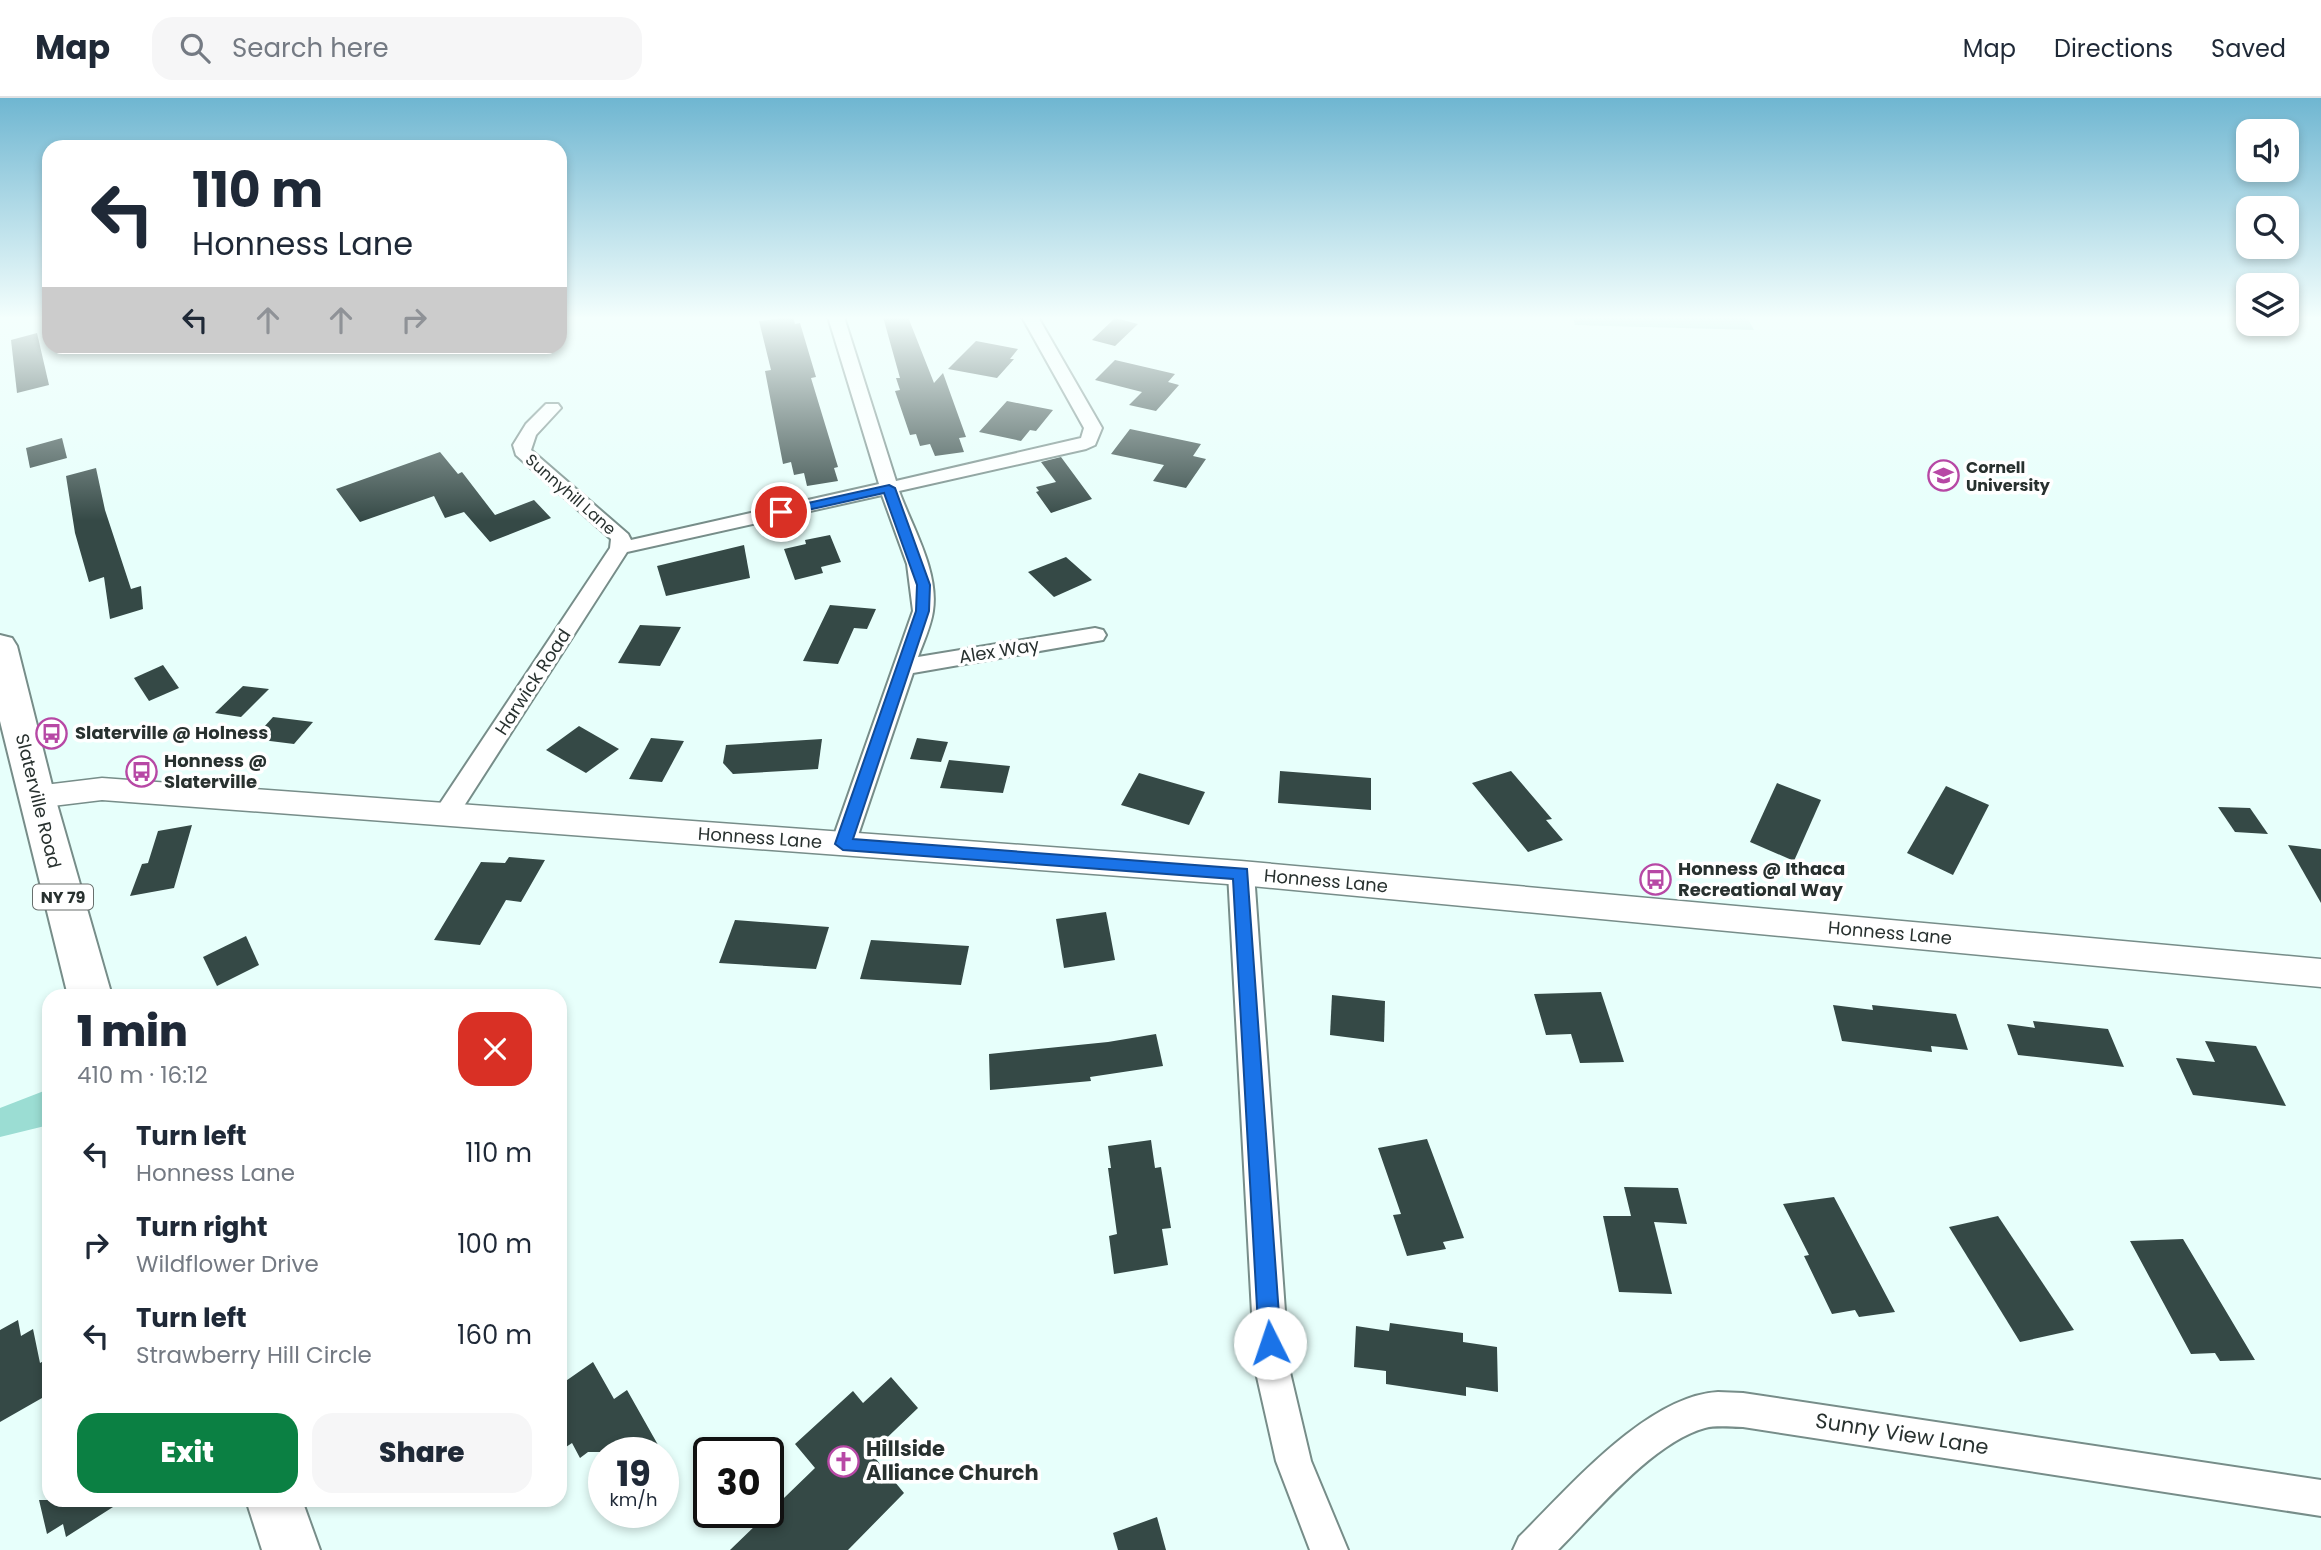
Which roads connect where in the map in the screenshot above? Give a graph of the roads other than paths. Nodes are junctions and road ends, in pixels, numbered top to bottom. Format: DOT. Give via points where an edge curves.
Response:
graph roads {
  1 [pos="857,385"];
  2 [pos="1068,385"];
  3 [pos="551,408"];
  4 [pos="889,488"];
  5 [pos="620,548"];
  6 [pos="1094,635"];
  7 [pos="1,653"];
  8 [pos="903,667"];
  9 [pos="36,797"];
  10 [pos="446,814"];
  11 [pos="843,844"];
  12 [pos="1241,873"];
  13 [pos="2321,973"];
  14 [pos="88,989"];
  15 [pos="2321,1498"];
  16 [pos="276,1507"];
  17 [pos="291,1550"];
  18 [pos="1329,1550"];
  19 [pos="1532,1550"];
  1 -- 4 [label="street"];
  2 -- 4 [label="street" via="1093,428 1089,441"];
  3 -- 5 [label="street, Sunnyhill Lane" via="525,437 522,451 621,538"];
  4 -- 5 [label="street"];
  4 -- 8 [label="street" via="923,585 923,611"];
  5 -- 10 [label="street, Harwick Road"];
  6 -- 8 [label="street, Alex Way"];
  7 -- 9 [label="highway, Slaterville Road / NY 79"];
  8 -- 11 [label="street"];
  9 -- 10 [label="street, Honness Lane" via="103,789"];
  9 -- 14 [label="highway, Slaterville Road / NY 79"];
  10 -- 11 [label="street, Honness Lane"];
  11 -- 12 [label="street, Honness Lane"];
  12 -- 13 [label="street, Honness Lane"];
  12 -- 18 [label="street" via="1272,1368 1298,1480"];
  15 -- 19 [label="street, Sunny View Lane" via="1743,1410 1706,1411 1677,1421 1640,1445"];
  16 -- 17 [label="highway"];
}
